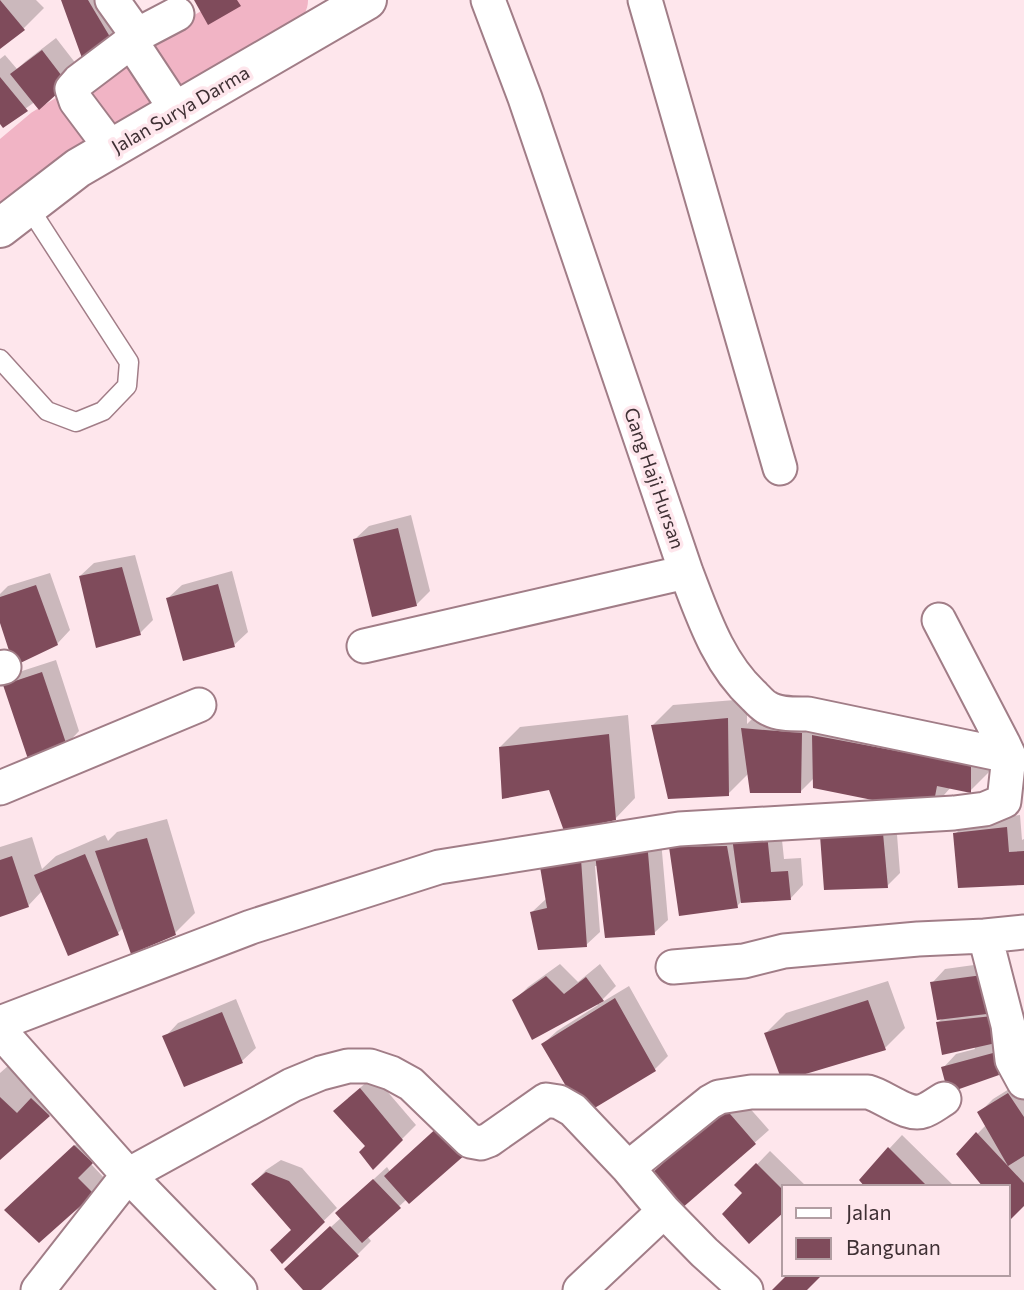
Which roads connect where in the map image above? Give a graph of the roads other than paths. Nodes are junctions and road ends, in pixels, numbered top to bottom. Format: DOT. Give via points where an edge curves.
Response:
graph roads {
  1 [pos="112,0"];
  2 [pos="368,0"];
  3 [pos="488,0"];
  4 [pos="645,0"];
  5 [pos="177,14"];
  6 [pos="136,43"];
  7 [pos="170,101"];
  8 [pos="106,142"];
  9 [pos="14,217"];
  10 [pos="0,359"];
  11 [pos="780,468"];
  12 [pos="686,572"];
  13 [pos="939,620"];
  14 [pos="364,646"];
  15 [pos="199,705"];
  16 [pos="1009,756"];
  17 [pos="0,788"];
  18 [pos="1024,932"];
  19 [pos="985,936"];
  20 [pos="673,967"];
  21 [pos="0,1023"];
  22 [pos="0,1031"];
  23 [pos="1024,1082"];
  24 [pos="944,1099"];
  25 [pos="628,1168"];
  26 [pos="128,1175"];
  27 [pos="664,1211"];
  28 [pos="38,1290"];
  29 [pos="240,1290"];
  30 [pos="580,1290"];
  31 [pos="746,1290"];
  1 -- 6 [label="street"];
  2 -- 7 [label="main road, Jalan Surya Darma"];
  3 -- 12 [label="street, Gang Haji Hursan"];
  4 -- 11 [label="street"];
  5 -- 6 [label="street"];
  6 -- 7 [label="street"];
  6 -- 8 [label="street" via="72,89"];
  7 -- 8 [label="main road, Jalan Surya Darma"];
  8 -- 9 [label="main road, Jalan Surya Darma"];
  9 -- 10 [label="lane" via="129,362 127,386 103,411 76,422 47,411"];
  12 -- 14 [label="street"];
  12 -- 16 [label="street, Gang Haji Hursan" via="718,648 748,691 766,707"];
  13 -- 16 [label="street"];
  15 -- 17 [label="street"];
  16 -- 21 [label="street" via="1004,802 985,809 679,829 439,867 251,927"];
  18 -- 19 [label="street"];
  19 -- 20 [label="street" via="784,951 744,961"];
  19 -- 23 [label="street" via="1012,1060"];
  22 -- 26 [label="street"];
  24 -- 25 [label="street" via="915,1112 869,1092 728,1095 710,1102"];
  25 -- 26 [label="street" via="573,1110 559,1102 547,1100 481,1143 470,1141 411,1084 370,1066 348,1066 292,1085"];
  25 -- 27 [label="street"];
  26 -- 28 [label="street"];
  26 -- 29 [label="street"];
  27 -- 30 [label="street"];
  27 -- 31 [label="street"];
}
